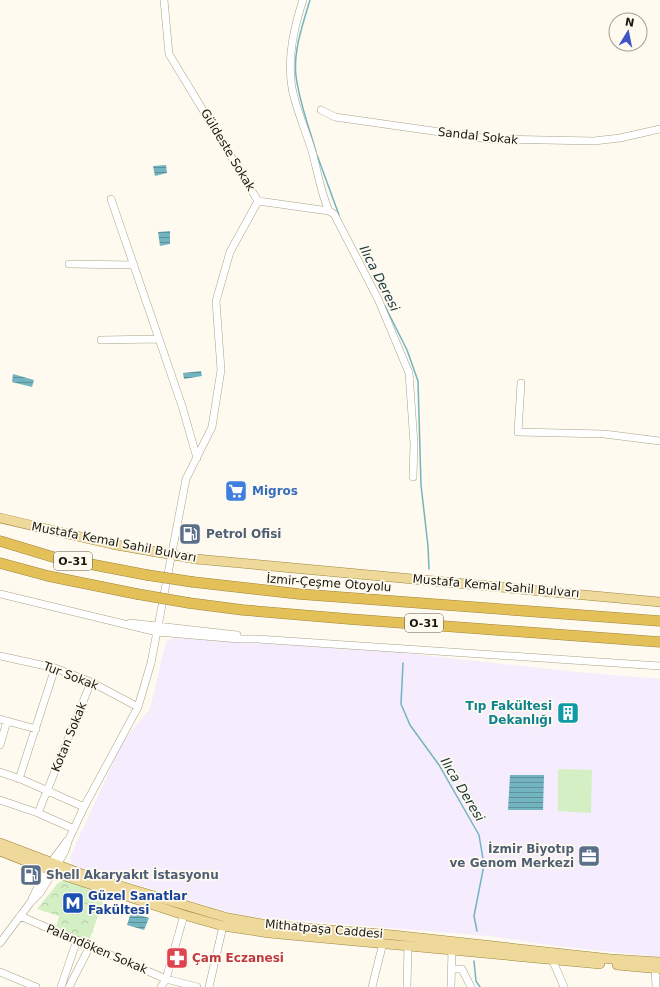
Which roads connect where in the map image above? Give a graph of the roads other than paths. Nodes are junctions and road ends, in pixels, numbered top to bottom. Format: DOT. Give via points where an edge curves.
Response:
graph roads {
  1 [pos="164,0"];
  2 [pos="303,0"];
  3 [pos="321,110"];
  4 [pos="660,129"];
  5 [pos="112,199"];
  6 [pos="258,201"];
  7 [pos="329,211"];
  8 [pos="69,264"];
  9 [pos="134,266"];
  10 [pos="159,339"];
  11 [pos="101,340"];
  12 [pos="521,382"];
  13 [pos="660,441"];
  14 [pos="197,458"];
  15 [pos="413,478"];
  16 [pos="0,518"];
  17 [pos="0,541"];
  18 [pos="170,555"];
  19 [pos="0,563"];
  20 [pos="0,596"];
  21 [pos="660,602"];
  22 [pos="660,621"];
  23 [pos="158,629"];
  24 [pos="660,642"];
  25 [pos="0,656"];
  26 [pos="660,666"];
  27 [pos="55,668"];
  28 [pos="91,682"];
  29 [pos="138,707"];
  30 [pos="4,720"];
  31 [pos="36,729"];
  32 [pos="0,745"];
  33 [pos="0,772"];
  34 [pos="19,779"];
  35 [pos="48,791"];
  36 [pos="0,800"];
  37 [pos="84,807"];
  38 [pos="38,813"];
  39 [pos="74,829"];
  40 [pos="0,843"];
  41 [pos="0,851"];
  42 [pos="52,867"];
  43 [pos="64,876"];
  44 [pos="45,885"];
  45 [pos="30,903"];
  46 [pos="184,915"];
  47 [pos="20,916"];
  48 [pos="223,926"];
  49 [pos="77,940"];
  50 [pos="0,943"];
  51 [pos="382,943"];
  52 [pos="408,945"];
  53 [pos="90,946"];
  54 [pos="452,949"];
  55 [pos="552,959"];
  56 [pos="658,967"];
  57 [pos="451,969"];
  58 [pos="0,972"];
  59 [pos="166,978"];
  60 [pos="36,987"];
  61 [pos="61,987"];
  62 [pos="69,987"];
  63 [pos="160,987"];
  64 [pos="197,987"];
  65 [pos="209,987"];
  66 [pos="372,987"];
  67 [pos="407,987"];
  68 [pos="451,987"];
  69 [pos="471,987"];
  70 [pos="564,987"];
  71 [pos="656,987"];
  1 -- 6 [label="street, Güldeste Sokak" via="169,54"];
  2 -- 7 [label="street" via="298,14 291,60 292,88"];
  3 -- 4 [label="street, Sandal Sokak" via="335,117 490,139 594,141"];
  5 -- 9 [label="street"];
  6 -- 7 [label="street"];
  6 -- 14 [label="street, Güldeste Sokak" via="230,252 216,301 221,370 212,426"];
  7 -- 15 [label="street" via="334,214 378,299 409,373 414,444"];
  8 -- 9 [label="street"];
  9 -- 10 [label="street"];
  10 -- 11 [label="street"];
  10 -- 14 [label="street"];
  12 -- 13 [label="street" via="518,432 604,434"];
  14 -- 18 [label="street, Güldeste Sokak" via="186,479"];
  16 -- 18 [label="main road, Mustafa Kemal Sahil Bulvarı"];
  17 -- 22 [label="highway, İzmir-Çeşme Otoyolu / O-31, bridge" via="60,558 193,582 299,594"];
  18 -- 21 [label="main road, Mustafa Kemal Sahil Bulvarı"];
  18 -- 23 [label="street, Güldeste Sokak"];
  19 -- 24 [label="highway, O-31, bridge" via="48,576 137,594 242,610"];
  20 -- 23 [label="street"];
  23 -- 26 [label="street" via="257,639"];
  23 -- 29 [label="street, Güldeste Sokak"];
  25 -- 27 [label="street, Tur Sokak"];
  27 -- 28 [label="street, Tur Sokak"];
  27 -- 31 [label="street"];
  28 -- 29 [label="street, Tur Sokak"];
  28 -- 35 [label="street, Kotan Sokak"];
  29 -- 37 [label="street, Güldeste Sokak"];
  30 -- 31 [label="street"];
  30 -- 32 [label="street"];
  31 -- 34 [label="street"];
  33 -- 34 [label="street"];
  34 -- 35 [label="street"];
  35 -- 37 [label="street"];
  35 -- 38 [label="street, Kotan Sokak"];
  36 -- 38 [label="street"];
  37 -- 39 [label="street, Güldeste Sokak"];
  38 -- 39 [label="street"];
  39 -- 42 [label="street, Güldeste Sokak"];
  40 -- 42 [label="main road, Mithatpaşa Caddesi"];
  41 -- 42 [label="main road, Mithatpaşa Caddesi"];
  42 -- 43 [label="main road, Mithatpaşa Caddesi"];
  42 -- 44 [label="street"];
  42 -- 45 [label="street"];
  42 -- 56 [label="main road, Mithatpaşa Caddesi" via="242,921 612,959"];
  43 -- 44 [label="street"];
  43 -- 46 [label="main road, Mithatpaşa Caddesi"];
  44 -- 45 [label="street"];
  45 -- 47 [label="street"];
  46 -- 48 [label="main road, Mithatpaşa Caddesi"];
  46 -- 59 [label="street"];
  47 -- 49 [label="street, Palandöken Sokak"];
  47 -- 50 [label="street"];
  48 -- 51 [label="main road, Mithatpaşa Caddesi" via="269,933"];
  48 -- 65 [label="street"];
  49 -- 53 [label="street, Palandöken Sokak"];
  49 -- 61 [label="street"];
  51 -- 52 [label="main road, Mithatpaşa Caddesi"];
  51 -- 66 [label="street"];
  52 -- 54 [label="main road, Mithatpaşa Caddesi"];
  52 -- 67 [label="street"];
  53 -- 59 [label="street, Palandöken Sokak"];
  53 -- 62 [label="street"];
  54 -- 55 [label="main road, Mithatpaşa Caddesi"];
  54 -- 57 [label="street"];
  55 -- 56 [label="main road, Mithatpaşa Caddesi"];
  55 -- 70 [label="street"];
  56 -- 71 [label="street"];
  57 -- 68 [label="street"];
  57 -- 69 [label="street" via="462,969"];
  58 -- 60 [label="street"];
  59 -- 63 [label="street"];
  59 -- 64 [label="street, Palandöken Sokak"];
}
